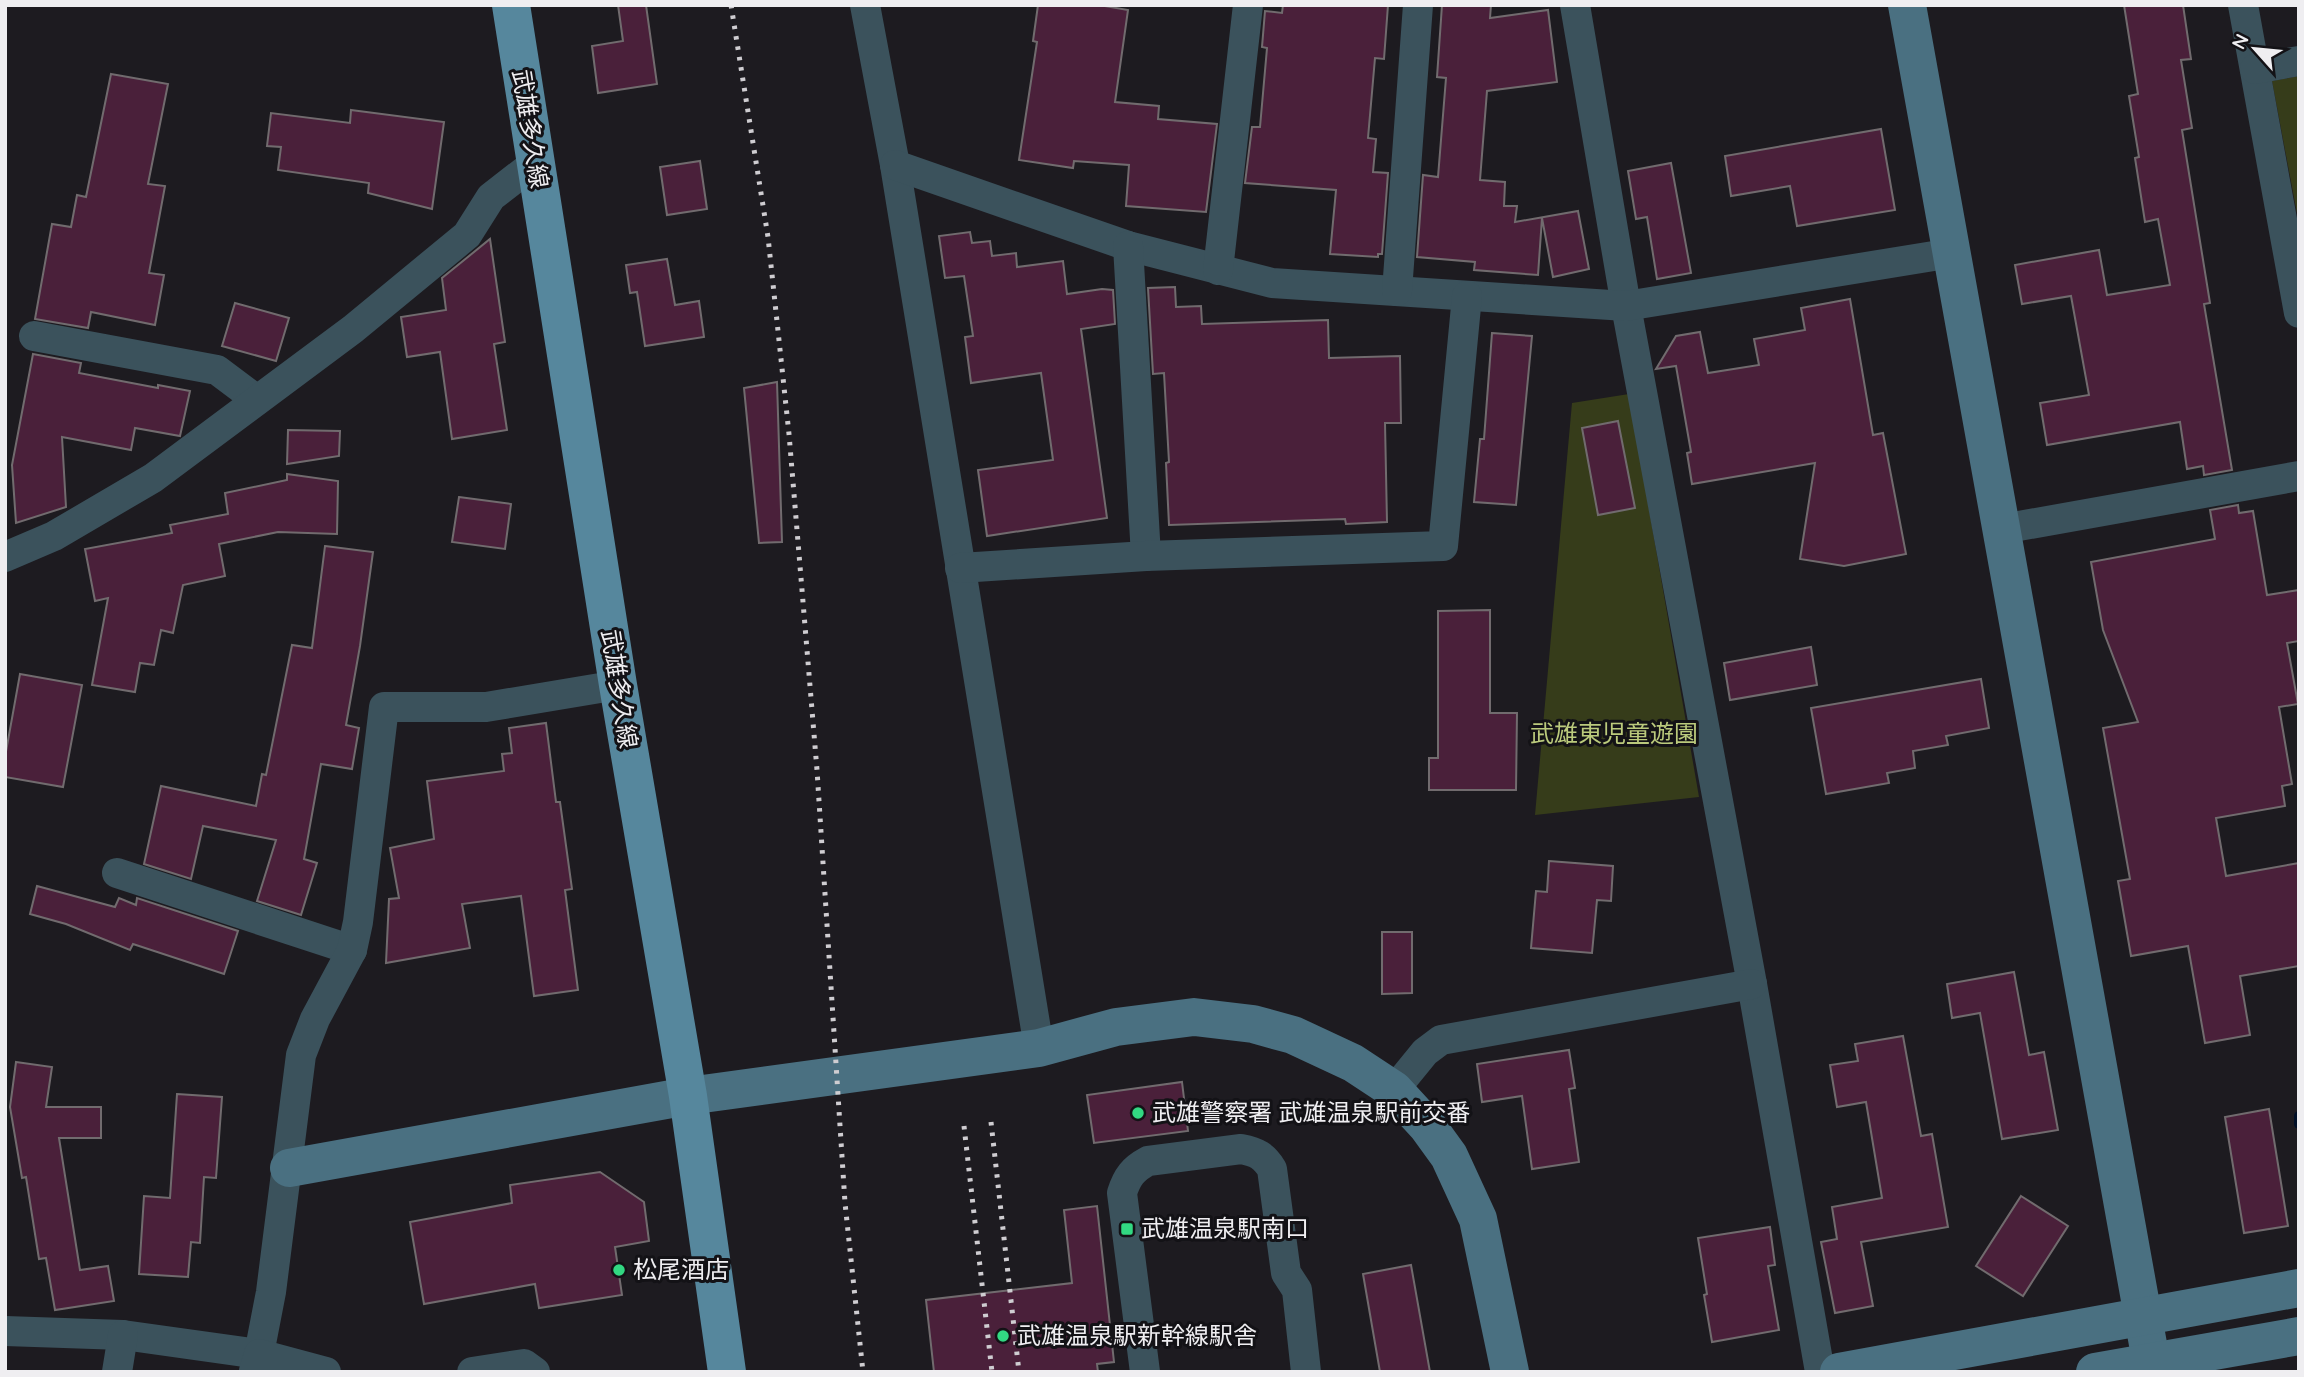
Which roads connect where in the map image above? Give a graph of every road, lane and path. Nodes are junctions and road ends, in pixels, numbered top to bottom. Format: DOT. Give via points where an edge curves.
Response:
graph roads {
  1 [pos="511,5"];
  2 [pos="865,5"];
  3 [pos="1248,5"];
  4 [pos="1418,5"];
  5 [pos="1575,5"];
  6 [pos="1907,5"];
  7 [pos="2243,5"];
  8 [pos="2299,61"];
  9 [pos="2255,69"];
  10 [pos="536,163"];
  11 [pos="895,165"];
  12 [pos="1128,246"];
  13 [pos="1952,253"];
  14 [pos="1218,271"];
  15 [pos="1397,291"];
  16 [pos="1467,296"];
  17 [pos="1626,306"];
  18 [pos="2299,313"];
  19 [pos="34,336"];
  20 [pos="257,400"];
  21 [pos="2299,476"];
  22 [pos="2002,529"];
  23 [pos="1146,556"];
  24 [pos="5,557"];
  25 [pos="960,568"];
  26 [pos="618,685"];
  27 [pos="117,873"];
  28 [pos="352,950"];
  29 [pos="1752,984"];
  30 [pos="1039,1048"];
  31 [pos="1394,1090"];
  32 [pos="688,1096"];
  33 [pos="289,1168"];
  34 [pos="2299,1288"];
  35 [pos="2143,1316"];
  36 [pos="5,1331"];
  37 [pos="123,1335"];
  38 [pos="2299,1336"];
  39 [pos="256,1363"];
  40 [pos="2152,1367"];
  41 [pos="117,1372"];
  42 [pos="326,1372"];
  43 [pos="472,1372"];
  44 [pos="535,1372"];
  45 [pos="727,1372"];
  46 [pos="1145,1372"];
  47 [pos="1306,1372"];
  48 [pos="1510,1372"];
  49 [pos="1821,1372"];
  50 [pos="1839,1372"];
  51 [pos="2095,1372"];
  1 -- 10 [label="main road, 武雄多久線"];
  2 -- 11 [label="street"];
  3 -- 14 [label="street"];
  4 -- 15 [label="street"];
  5 -- 17 [label="street"];
  6 -- 13 [label="street"];
  7 -- 9 [label="street"];
  8 -- 9 [label="street"];
  9 -- 18 [label="street"];
  10 -- 20 [label="street" via="491,197 467,235"];
  10 -- 26 [label="main road, 武雄多久線"];
  11 -- 12 [label="street"];
  11 -- 25 [label="street"];
  12 -- 14 [label="street"];
  12 -- 23 [label="street"];
  13 -- 17 [label="street"];
  13 -- 22 [label="street"];
  14 -- 15 [label="street" via="1272,283"];
  15 -- 16 [label="street"];
  16 -- 17 [label="street"];
  16 -- 23 [label="street" via="1443,546"];
  17 -- 29 [label="street"];
  19 -- 20 [label="street" via="217,370"];
  20 -- 24 [label="street" via="153,478 54,536"];
  21 -- 22 [label="street"];
  22 -- 35 [label="street"];
  23 -- 25 [label="street"];
  25 -- 30 [label="street"];
  26 -- 28 [label="street" via="486,707 384,707"];
  26 -- 32 [label="main road, 武雄多久線"];
  27 -- 28 [label="street"];
  28 -- 33 [label="street" via="301,1055"];
  29 -- 31 [label="street" via="1441,1040"];
  29 -- 49 [label="street"];
  30 -- 31 [label="street" via="1116,1027 1194,1017 1253,1024 1293,1035 1353,1063"];
  30 -- 32 [label="street"];
  31 -- 48 [label="street" via="1449,1156 1466,1189 1486,1250"];
  32 -- 33 [label="street"];
  32 -- 45 [label="main road, 武雄多久線"];
  33 -- 39 [label="street"];
  34 -- 35 [label="street"];
  35 -- 40 [label="street"];
  35 -- 50 [label="street"];
  36 -- 37 [label="street"];
  37 -- 39 [label="street"];
  37 -- 41 [label="street"];
  38 -- 40 [label="street"];
  39 -- 42 [label="street"];
  40 -- 51 [label="street"];
  43 -- 44 [label="street" via="524,1364"];
  46 -- 47 [label="street" via="1122,1193 1127,1178 1148,1161 1241,1149 1266,1158 1272,1169 1286,1273 1297,1290"];
}
